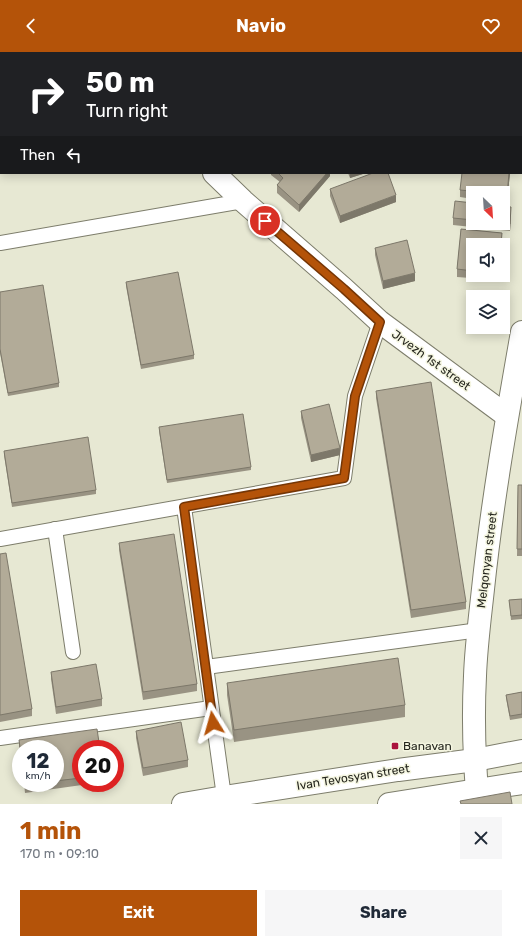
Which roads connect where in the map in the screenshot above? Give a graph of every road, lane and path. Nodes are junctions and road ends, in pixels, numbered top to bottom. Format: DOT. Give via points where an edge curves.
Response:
graph roads {
  1 [pos="215,174"];
  2 [pos="243,201"];
  3 [pos="0,243"];
  4 [pos="380,322"];
  5 [pos="522,332"];
  6 [pos="507,416"];
  7 [pos="184,507"];
  8 [pos="55,530"];
  9 [pos="0,539"];
  10 [pos="479,630"];
  11 [pos="73,652"];
  12 [pos="206,667"];
  13 [pos="211,708"];
  14 [pos="0,738"];
  15 [pos="522,751"];
  16 [pos="475,760"];
  17 [pos="522,783"];
  18 [pos="477,791"];
  19 [pos="224,800"];
  20 [pos="183,804"];
  21 [pos="389,804"];
  1 -- 2 [label="street, Jrvezh 1st street"];
  2 -- 3 [label="lane"];
  2 -- 4 [label="street, Jrvezh 1st street"];
  4 -- 6 [label="street, Jrvezh 1st street"];
  4 -- 7 [label="lane" via="355,396 344,478"];
  5 -- 6 [label="street, Melqonyan street"];
  6 -- 10 [label="street, Melqonyan street" via="488,538"];
  7 -- 8 [label="lane"];
  7 -- 12 [label="lane"];
  8 -- 9 [label="lane"];
  8 -- 11 [label="lane"];
  10 -- 12 [label="lane"];
  10 -- 16 [label="street, Melqonyan street" via="475,675"];
  12 -- 13 [label="lane"];
  13 -- 14 [label="lane"];
  13 -- 19 [label="lane"];
  15 -- 16 [label="street, Ivan Tevosyan street"];
  16 -- 18 [label="street, Melqonyan street"];
  16 -- 19 [label="street, Ivan Tevosyan street" via="398,770"];
  17 -- 18 [label="street"];
  18 -- 21 [label="street"];
  19 -- 20 [label="street, Ivan Tevosyan street"];
}
